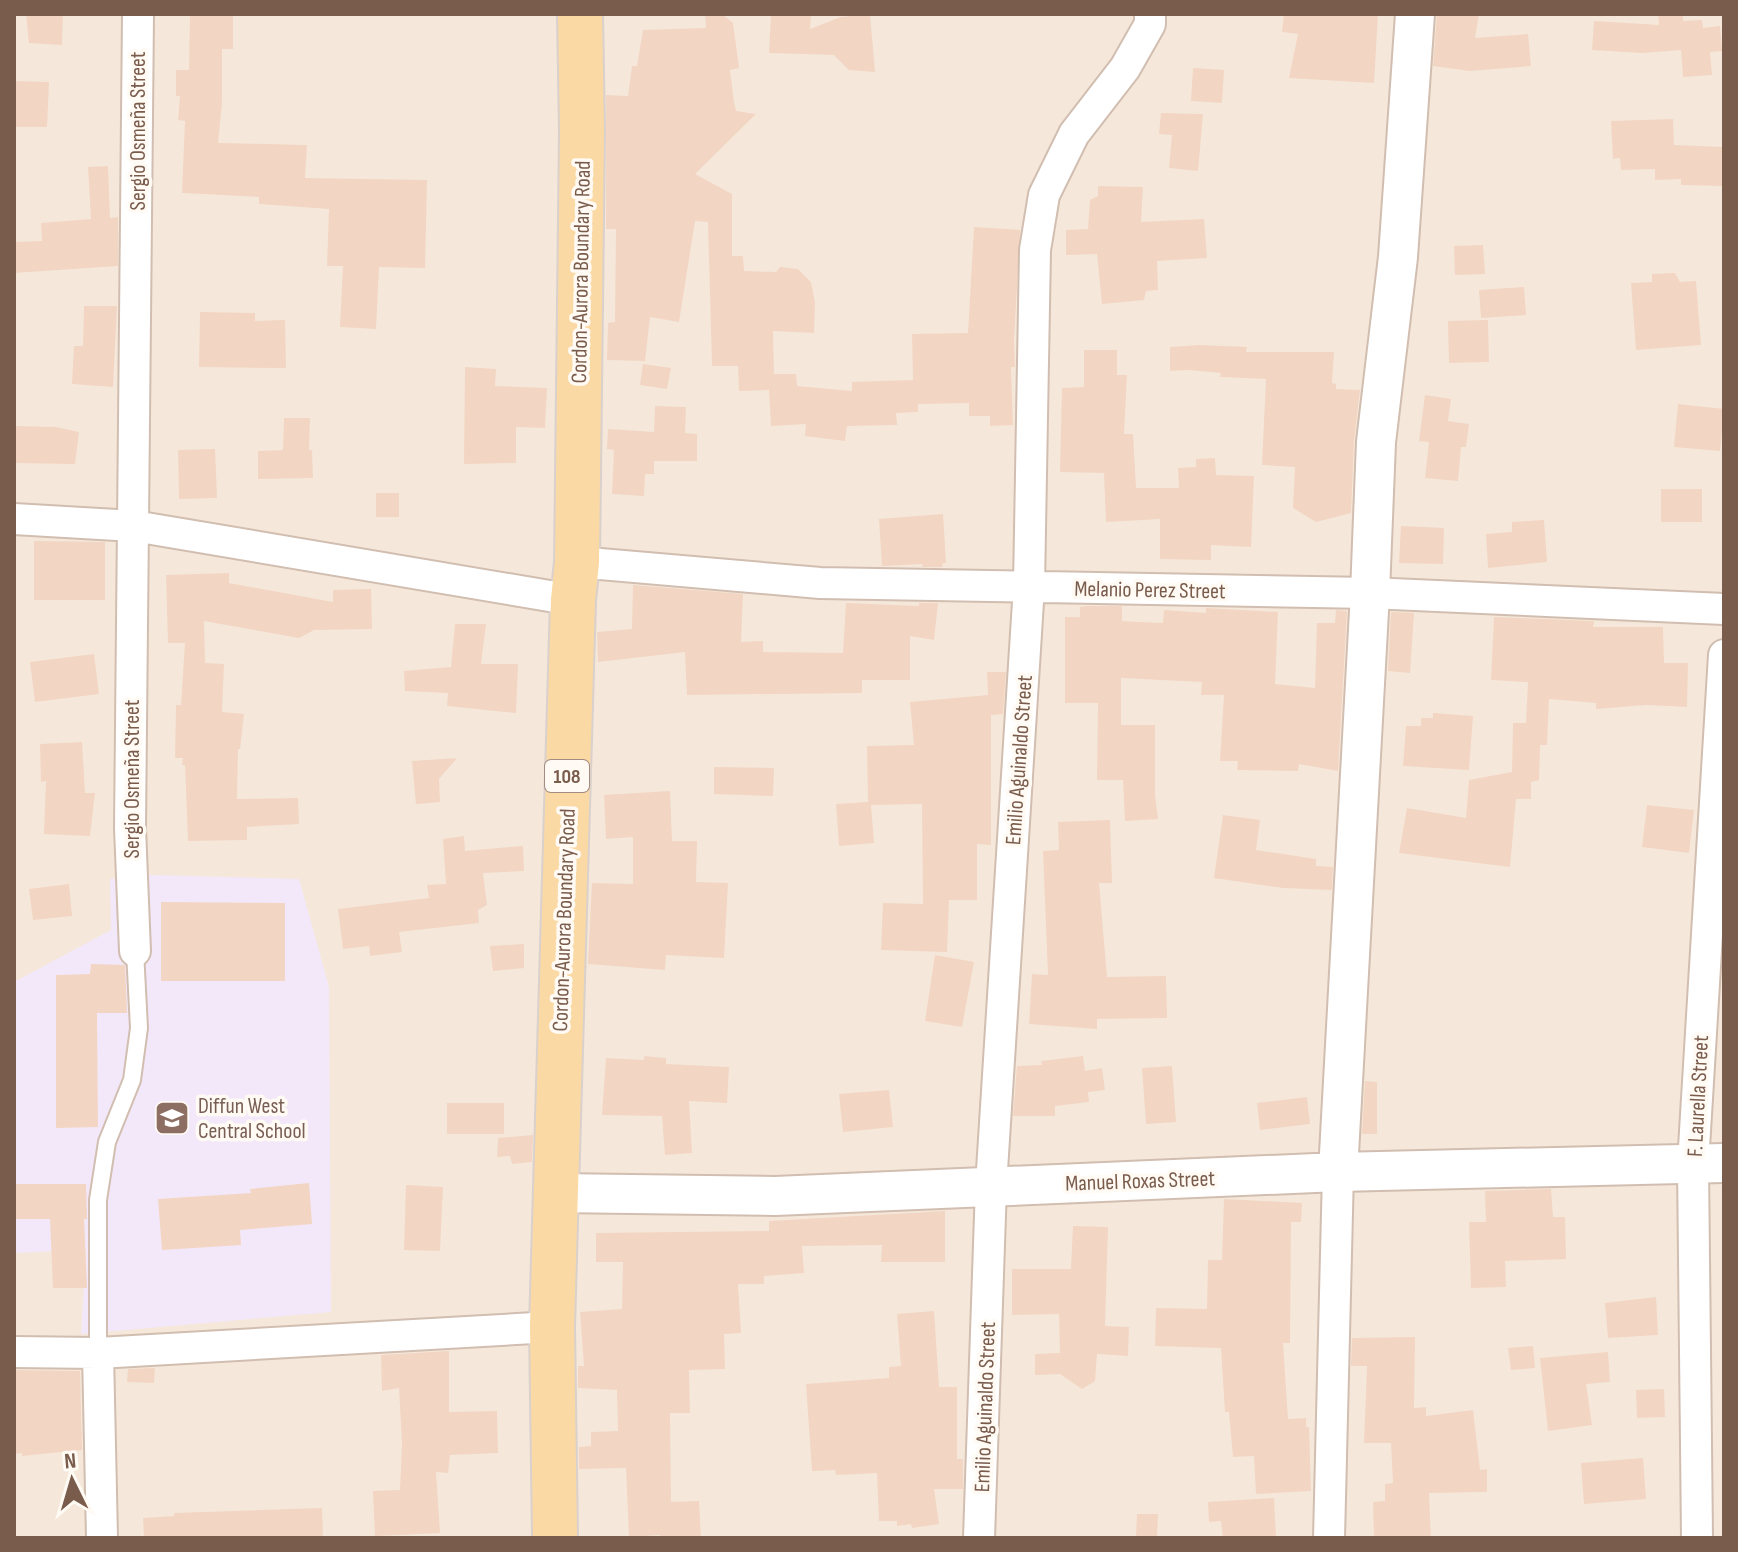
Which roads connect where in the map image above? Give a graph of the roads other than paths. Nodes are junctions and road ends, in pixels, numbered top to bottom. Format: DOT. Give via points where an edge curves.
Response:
graph roads {
  1 [pos="138,14"];
  2 [pos="580,14"];
  3 [pos="1150,14"];
  4 [pos="1415,14"];
  5 [pos="14,519"];
  6 [pos="134,526"];
  7 [pos="575,581"];
  8 [pos="1029,586"];
  9 [pos="1370,593"];
  10 [pos="1724,609"];
  11 [pos="1724,655"];
  12 [pos="135,951"];
  13 [pos="1708,1163"];
  14 [pos="1338,1172"];
  15 [pos="991,1186"];
  16 [pos="555,1193"];
  17 [pos="552,1327"];
  18 [pos="14,1352"];
  19 [pos="98,1353"];
  20 [pos="102,1538"];
  21 [pos="555,1538"];
  22 [pos="979,1538"];
  23 [pos="1329,1538"];
  24 [pos="1697,1538"];
  1 -- 6 [label="street, Sergio Osmeña Street"];
  2 -- 7 [label="main road, Cordon-Aurora Boundary Road / 108"];
  3 -- 8 [label="street, Emilio Aguinaldo Street" via="1150,24 1125,68 1074,134 1044,195 1035,250"];
  4 -- 9 [label="street" via="1398,257 1376,442"];
  5 -- 6 [label="street, Melanio Perez Street"];
  6 -- 7 [label="street, Melanio Perez Street"];
  6 -- 12 [label="street, Sergio Osmeña Street" via="130,828"];
  7 -- 8 [label="street, Melanio Perez Street"];
  7 -- 16 [label="main road, Cordon-Aurora Boundary Road / 108"];
  8 -- 9 [label="street, Melanio Perez Street"];
  8 -- 15 [label="street, Emilio Aguinaldo Street"];
  9 -- 10 [label="street, Melanio Perez Street"];
  9 -- 14 [label="street"];
  11 -- 13 [label="street, F. Laurella Street"];
  12 -- 19 [label="lane, Sergio Osmeña Street" via="139,1028 132,1080 107,1142 98,1200"];
  13 -- 14 [label="street, Manuel Roxas Street"];
  13 -- 24 [label="street, F. Laurella Street"];
  14 -- 15 [label="street, Manuel Roxas Street"];
  14 -- 23 [label="street"];
  15 -- 16 [label="street, Manuel Roxas Street" via="775,1196"];
  15 -- 22 [label="street, Emilio Aguinaldo Street"];
  16 -- 17 [label="main road, Cordon-Aurora Boundary Road / 108"];
  17 -- 19 [label="street"];
  17 -- 21 [label="main road, Cordon-Aurora Boundary Road / 108"];
  18 -- 19 [label="street"];
  19 -- 20 [label="street, Sergio Osmeña Street"];
}
